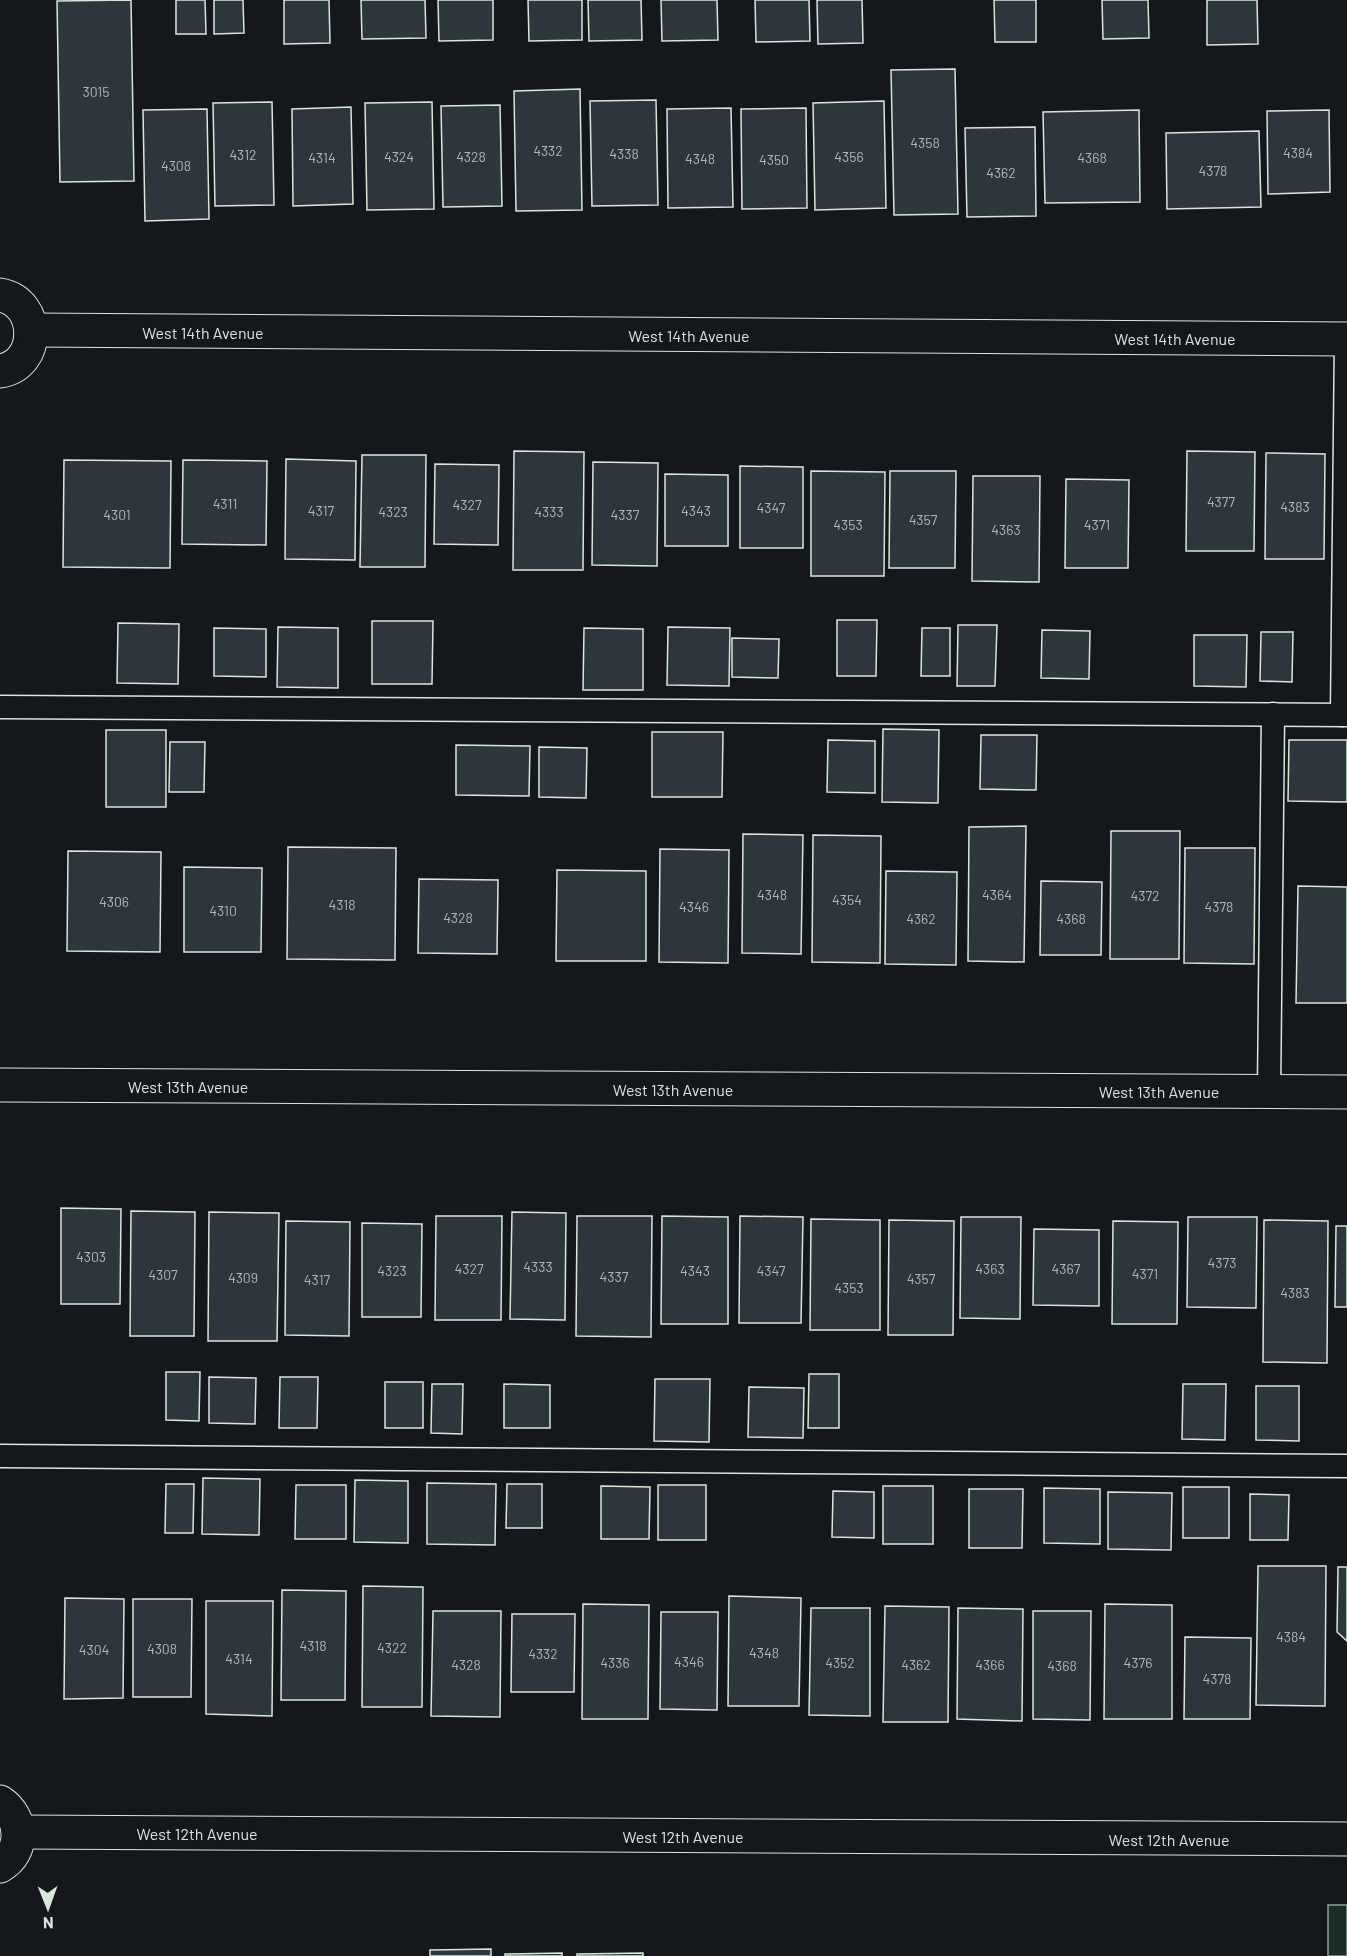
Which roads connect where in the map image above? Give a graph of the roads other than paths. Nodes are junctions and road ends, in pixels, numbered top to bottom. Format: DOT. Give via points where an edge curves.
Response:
graph roads {
  1 [pos="0,296"];
  2 [pos="32,330"];
  3 [pos="1346,339"];
  4 [pos="0,371"];
  5 [pos="0,707"];
  6 [pos="1273,714"];
  7 [pos="1344,715"];
  8 [pos="0,1085"];
  9 [pos="1269,1092"];
  10 [pos="1347,1092"];
  11 [pos="0,1456"];
  12 [pos="1347,1466"];
  13 [pos="0,1802"];
  14 [pos="19,1832"];
  15 [pos="1347,1839"];
  16 [pos="0,1866"];
  1 -- 2 [label="street" via="24,309"];
  2 -- 3 [label="street, West 14th Avenue"];
  2 -- 4 [label="street" via="26,355 16,365"];
  3 -- 7 [label="lane"];
  5 -- 6 [label="lane"];
  6 -- 7 [label="lane"];
  6 -- 9 [label="lane"];
  8 -- 9 [label="street, West 13th Avenue"];
  9 -- 10 [label="street, West 13th Avenue"];
  11 -- 12 [label="lane"];
  13 -- 14 [label="street" via="11,1811"];
  14 -- 15 [label="street, West 12th Avenue"];
  14 -- 16 [label="street" via="12,1855"];
}
